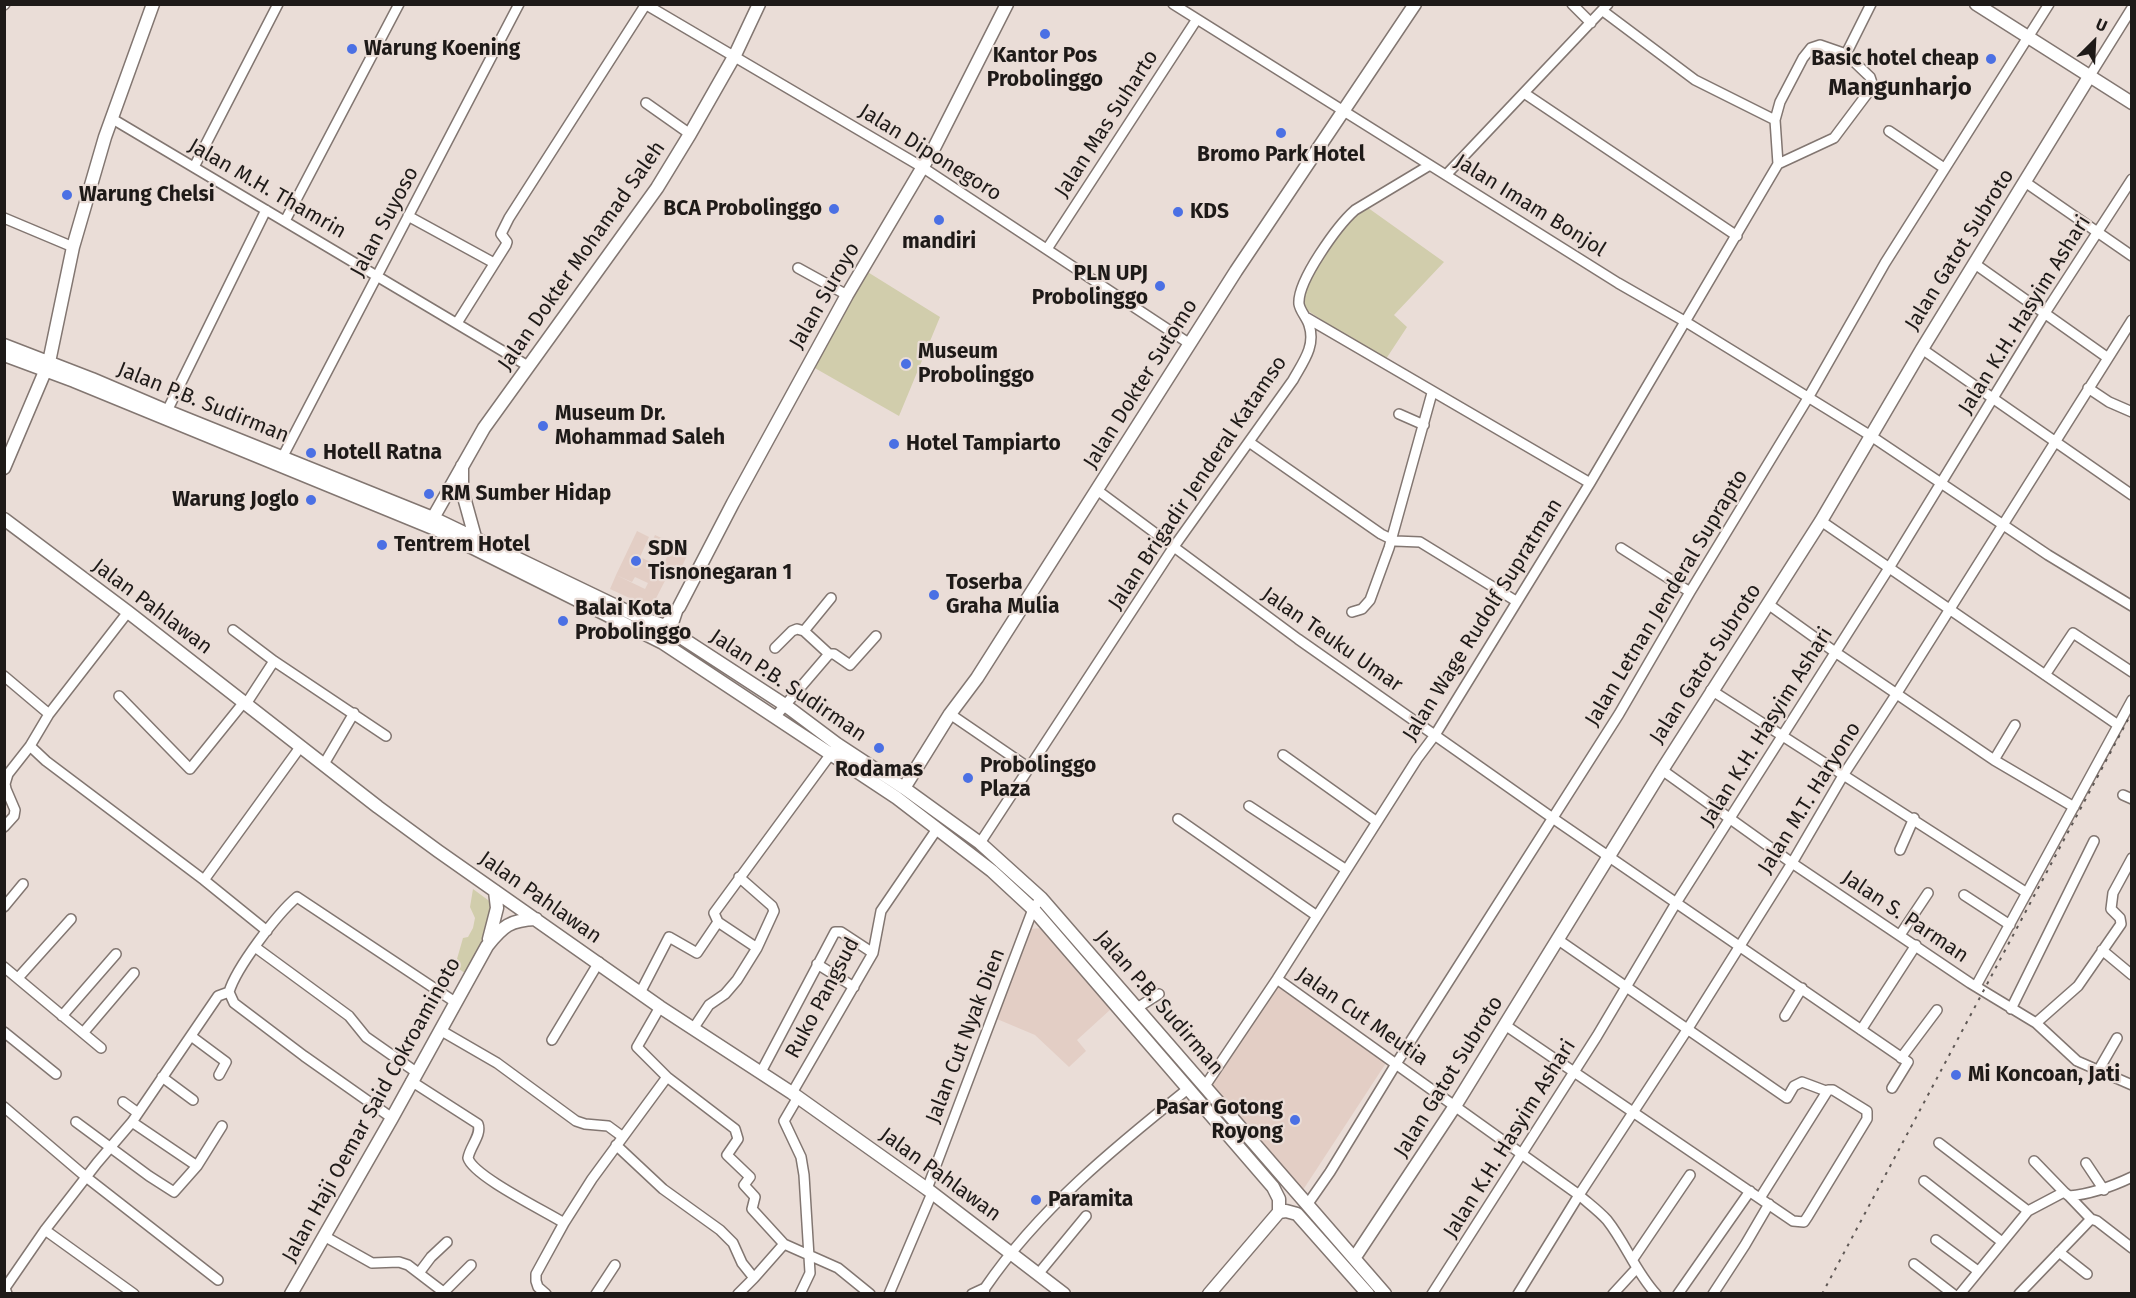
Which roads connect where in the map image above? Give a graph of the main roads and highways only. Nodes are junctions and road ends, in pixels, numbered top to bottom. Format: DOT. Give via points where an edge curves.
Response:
graph roads {
  1 [pos="153,4"];
  2 [pos="759,4"];
  3 [pos="1007,4"];
  4 [pos="1415,4"];
  5 [pos="1976,4"];
  6 [pos="2089,77"];
  7 [pos="2132,103"];
  8 [pos="4,345"];
  9 [pos="4,355"];
  10 [pos="47,366"];
  11 [pos="462,465"];
  12 [pos="4,468"];
  13 [pos="4,519"];
  14 [pos="431,522"];
  15 [pos="476,537"];
  16 [pos="581,595"];
  17 [pos="679,607"];
  18 [pos="834,749"];
  19 [pos="904,788"];
  20 [pos="495,891"];
  21 [pos="536,919"];
  22 [pos="487,946"];
  23 [pos="1279,1212"];
  24 [pos="1351,1262"];
  25 [pos="291,1293"];
  26 [pos="1064,1293"];
  27 [pos="1209,1293"];
  28 [pos="1368,1293"];
  29 [pos="1385,1293"];
  1 -- 10 [label="main road" via="111,118 73,247"];
  2 -- 11 [label="main road, Jalan Dokter Mohamad Saleh" via="735,56 657,188 484,428"];
  3 -- 17 [label="main road, Jalan Suroyo" via="939,138 847,295"];
  4 -- 19 [label="main road, Jalan Dokter Sutomo" via="1236,271"];
  5 -- 6 [label="main road"];
  6 -- 7 [label="main road"];
  6 -- 24 [label="main road, Jalan Gatot Subroto" via="1821,521 1711,690 1455,1106"];
  8 -- 10 [label="main road, Jalan P.B. Sudirman"];
  9 -- 10 [label="main road, Jalan P.B. Sudirman"];
  10 -- 12 [label="main road"];
  10 -- 14 [label="main road, Jalan P.B. Sudirman"];
  10 -- 14 [label="main road, Jalan P.B. Sudirman" via="283,456"];
  11 -- 14 [label="main road, Jalan Dokter Mohamad Saleh"];
  11 -- 15 [label="main road" via="462,490"];
  13 -- 20 [label="main road, Jalan Pahlawan" via="378,807"];
  14 -- 15 [label="main road, Jalan P.B. Sudirman"];
  14 -- 16 [label="main road, Jalan P.B. Sudirman"];
  15 -- 16 [label="main road, Jalan P.B. Sudirman"];
  16 -- 18 [label="main road, Jalan P.B. Sudirman" via="775,717"];
  16 -- 18 [label="main road, Jalan P.B. Sudirman" via="667,628 785,705"];
  18 -- 19 [label="main road, Jalan P.B. Sudirman"];
  18 -- 23 [label="main road, Jalan P.B. Sudirman" via="992,871 1033,909 1273,1187 1279,1199"];
  19 -- 24 [label="main road, Jalan P.B. Sudirman" via="980,843 1041,898 1307,1205"];
  20 -- 21 [label="main road, Jalan Pahlawan"];
  20 -- 22 [label="main road" via="497,908"];
  21 -- 22 [label="main road" via="510,923"];
  21 -- 26 [label="main road, Jalan Pahlawan" via="660,1007 795,1095"];
  22 -- 25 [label="main road, Jalan Haji Oemar Said Cokroaminoto"];
  23 -- 24 [label="main road, Jalan P.B. Sudirman" via="1297,1214"];
  23 -- 27 [label="main road"];
  24 -- 28 [label="main road, Jalan P.B. Sudirman"];
  24 -- 29 [label="main road, Jalan P.B. Sudirman"];
}
